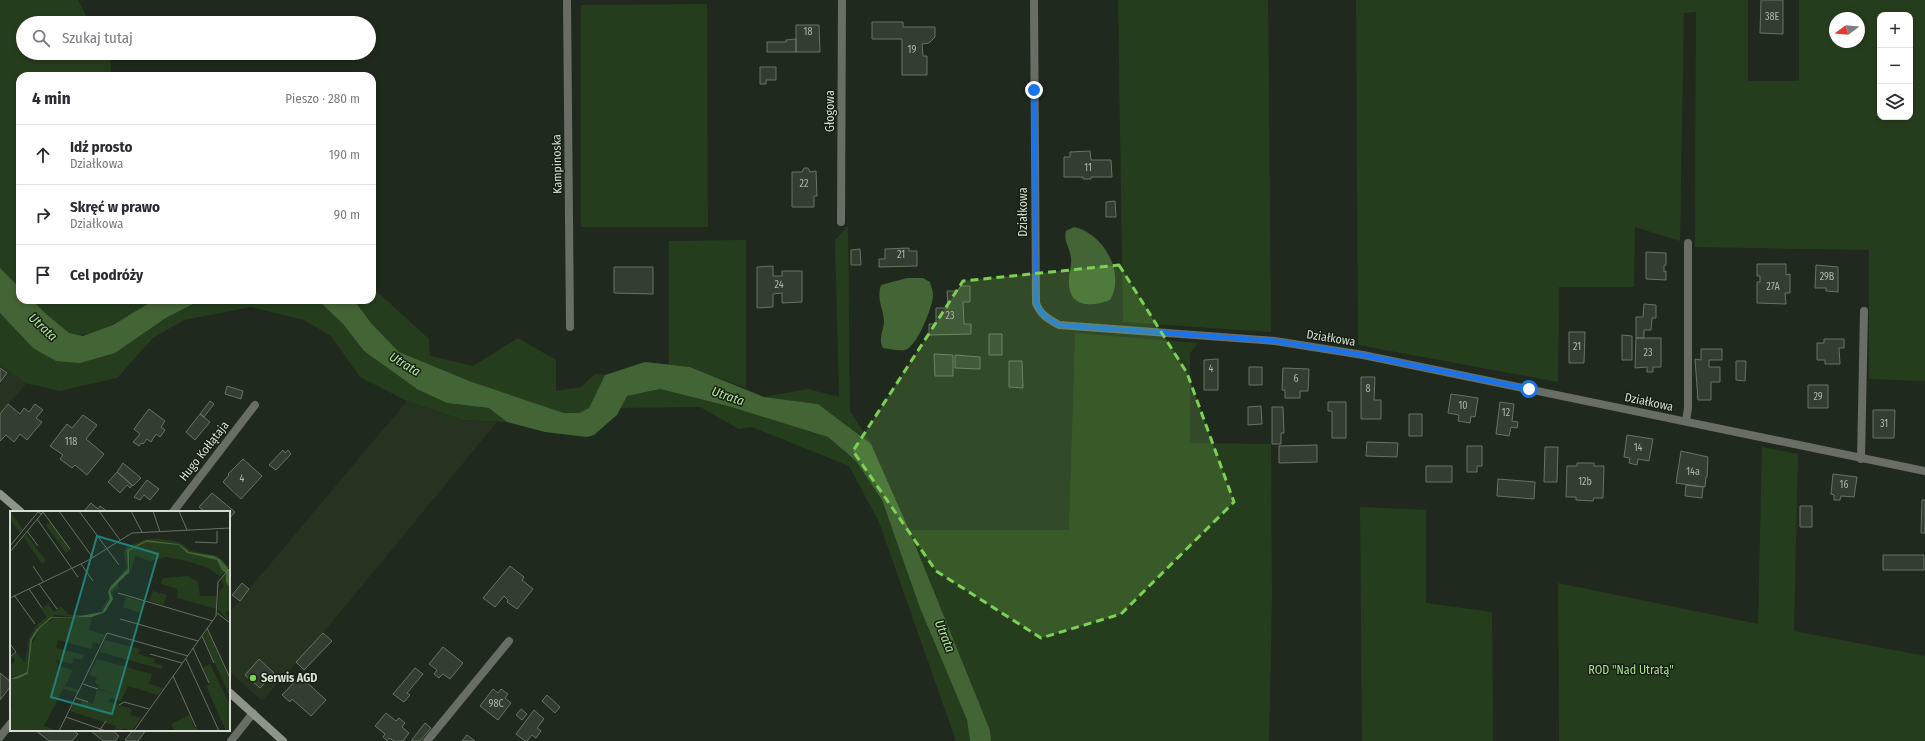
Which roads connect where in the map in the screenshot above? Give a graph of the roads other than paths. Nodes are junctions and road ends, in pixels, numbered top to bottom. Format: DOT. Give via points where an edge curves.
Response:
graph roads {
  1 [pos="567,0"];
  2 [pos="842,0"];
  3 [pos="1034,0"];
  4 [pos="841,222"];
  5 [pos="1688,243"];
  6 [pos="1864,310"];
  7 [pos="570,327"];
  8 [pos="255,405"];
  9 [pos="1686,421"];
  10 [pos="1861,459"];
  11 [pos="1925,471"];
  12 [pos="0,494"];
  13 [pos="20,511"];
  14 [pos="173,511"];
  15 [pos="508,641"];
  16 [pos="230,693"];
  17 [pos="253,713"];
  18 [pos="10,724"];
  19 [pos="0,737"];
  20 [pos="231,741"];
  21 [pos="283,741"];
  22 [pos="427,741"];
  1 -- 7 [label="street, Kampinoska"];
  2 -- 4 [label="street, Głogowa"];
  3 -- 9 [label="street, Działkowa" via="1036,302 1046,317 1059,325 1275,341 1355,354"];
  5 -- 9 [label="street"];
  6 -- 10 [label="street"];
  8 -- 14 [label="street, Hugo Kołłątaja"];
  9 -- 10 [label="street, Działkowa"];
  10 -- 11 [label="street, Działkowa"];
  12 -- 13 [label="main road"];
  15 -- 22 [label="street"];
  16 -- 17 [label="main road"];
  17 -- 20 [label="street"];
  17 -- 21 [label="main road"];
  18 -- 19 [label="street"];
}
